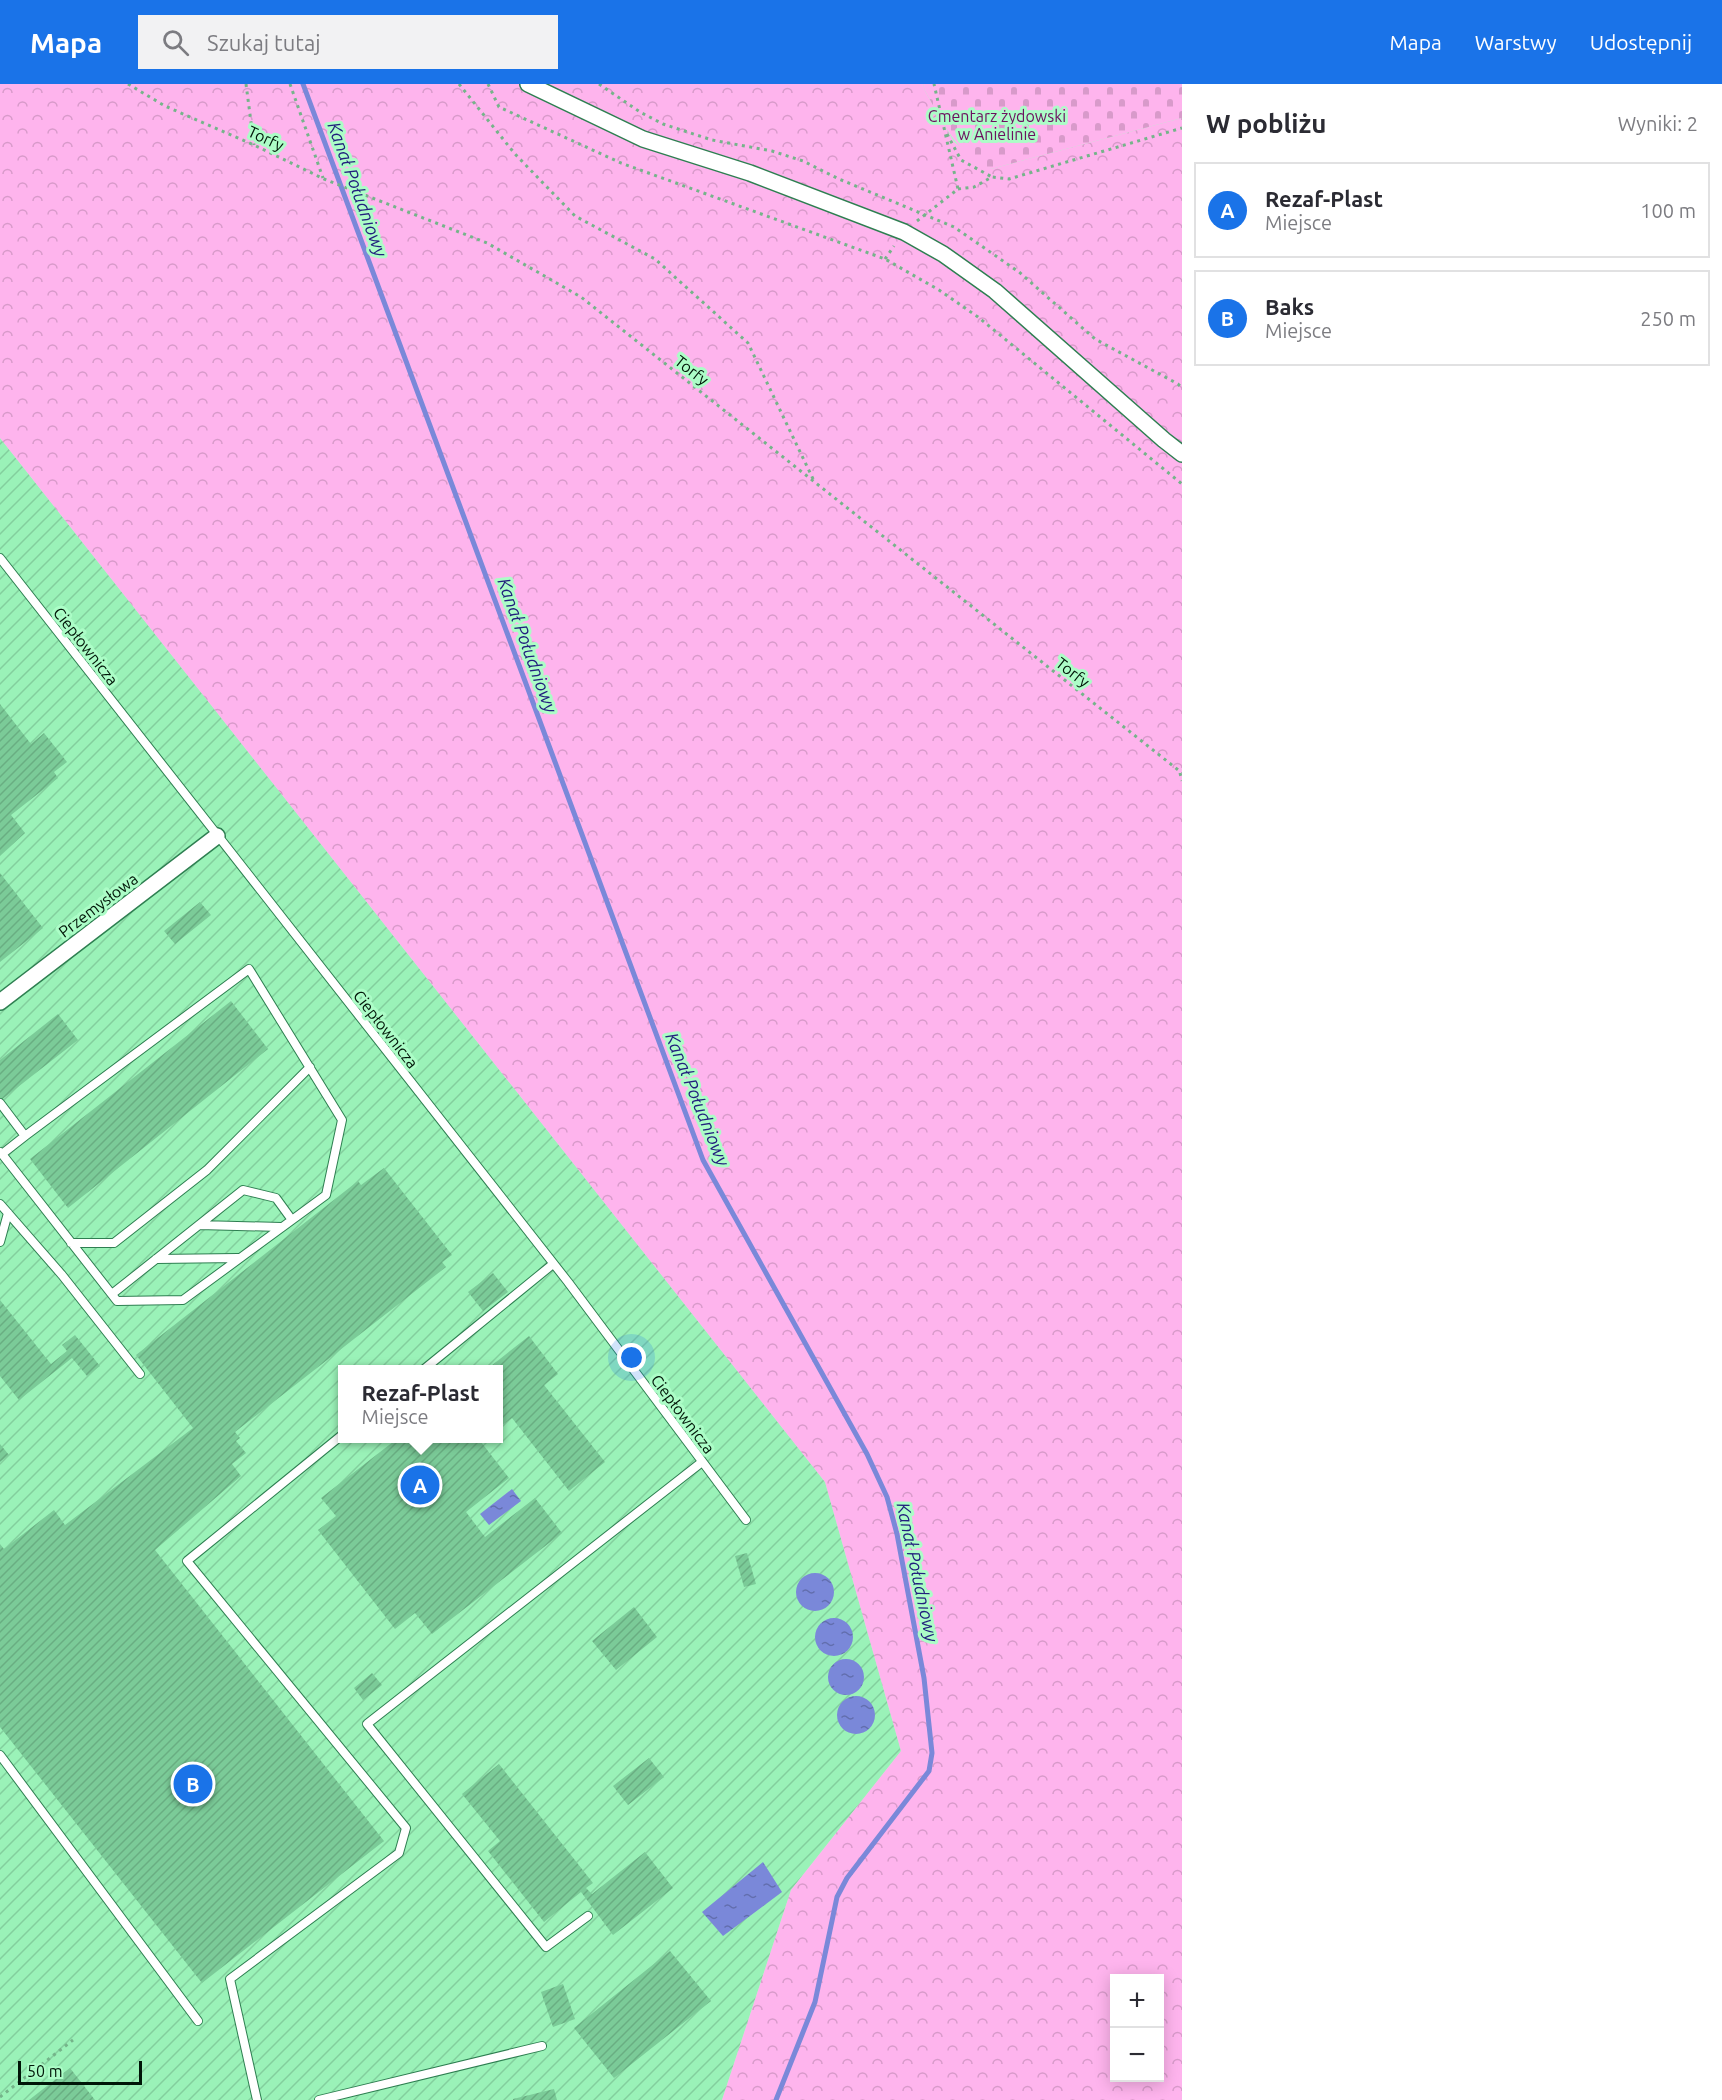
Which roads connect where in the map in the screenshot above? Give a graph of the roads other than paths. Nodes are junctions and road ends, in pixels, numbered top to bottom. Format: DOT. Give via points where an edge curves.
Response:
graph roads {
  1 [pos="528,84"];
  2 [pos="1182,454"];
  3 [pos="0,558"];
  4 [pos="217,836"];
  5 [pos="0,1002"];
  6 [pos="309,1067"];
  7 [pos="0,1103"];
  8 [pos="25,1136"];
  9 [pos="1,1153"];
  10 [pos="0,1204"];
  11 [pos="8,1213"];
  12 [pos="292,1220"];
  13 [pos="199,1225"];
  14 [pos="282,1227"];
  15 [pos="0,1242"];
  16 [pos="71,1243"];
  17 [pos="239,1258"];
  18 [pos="156,1259"];
  19 [pos="553,1263"];
  20 [pos="112,1294"];
  21 [pos="429,1365"];
  22 [pos="140,1374"];
  23 [pos="338,1438"];
  24 [pos="702,1462"];
  25 [pos="746,1520"];
  26 [pos="0,1755"];
  27 [pos="588,1916"];
  28 [pos="198,2021"];
  29 [pos="542,2046"];
  30 [pos="257,2100"];
  31 [pos="322,2100"];
  1 -- 2 [label="street" via="643,139 750,173 904,232 943,254 995,291"];
  3 -- 4 [label="lane, Ciepłownicza"];
  4 -- 5 [label="street, Przemysłowa"];
  4 -- 19 [label="lane, Ciepłownicza"];
  6 -- 8 [label="lane" via="249,969"];
  6 -- 12 [label="lane" via="342,1120 326,1195"];
  6 -- 16 [label="lane" via="207,1170 114,1243"];
  7 -- 8 [label="lane"];
  8 -- 9 [label="lane"];
  9 -- 16 [label="lane"];
  10 -- 11 [label="lane"];
  11 -- 15 [label="lane"];
  11 -- 22 [label="lane"];
  12 -- 13 [label="lane" via="276,1198 243,1190"];
  12 -- 14 [label="lane"];
  13 -- 14 [label="lane"];
  13 -- 18 [label="lane"];
  14 -- 17 [label="lane"];
  16 -- 20 [label="lane"];
  17 -- 18 [label="lane"];
  17 -- 20 [label="lane" via="183,1300 117,1301"];
  18 -- 20 [label="lane"];
  19 -- 21 [label="lane"];
  19 -- 24 [label="lane, Ciepłownicza"];
  23 -- 30 [label="lane" via="187,1561 406,1828 399,1853 230,1979"];
  24 -- 25 [label="lane, Ciepłownicza"];
  24 -- 27 [label="lane" via="367,1724 546,1947"];
  26 -- 28 [label="lane"];
  29 -- 31 [label="lane"];
}
